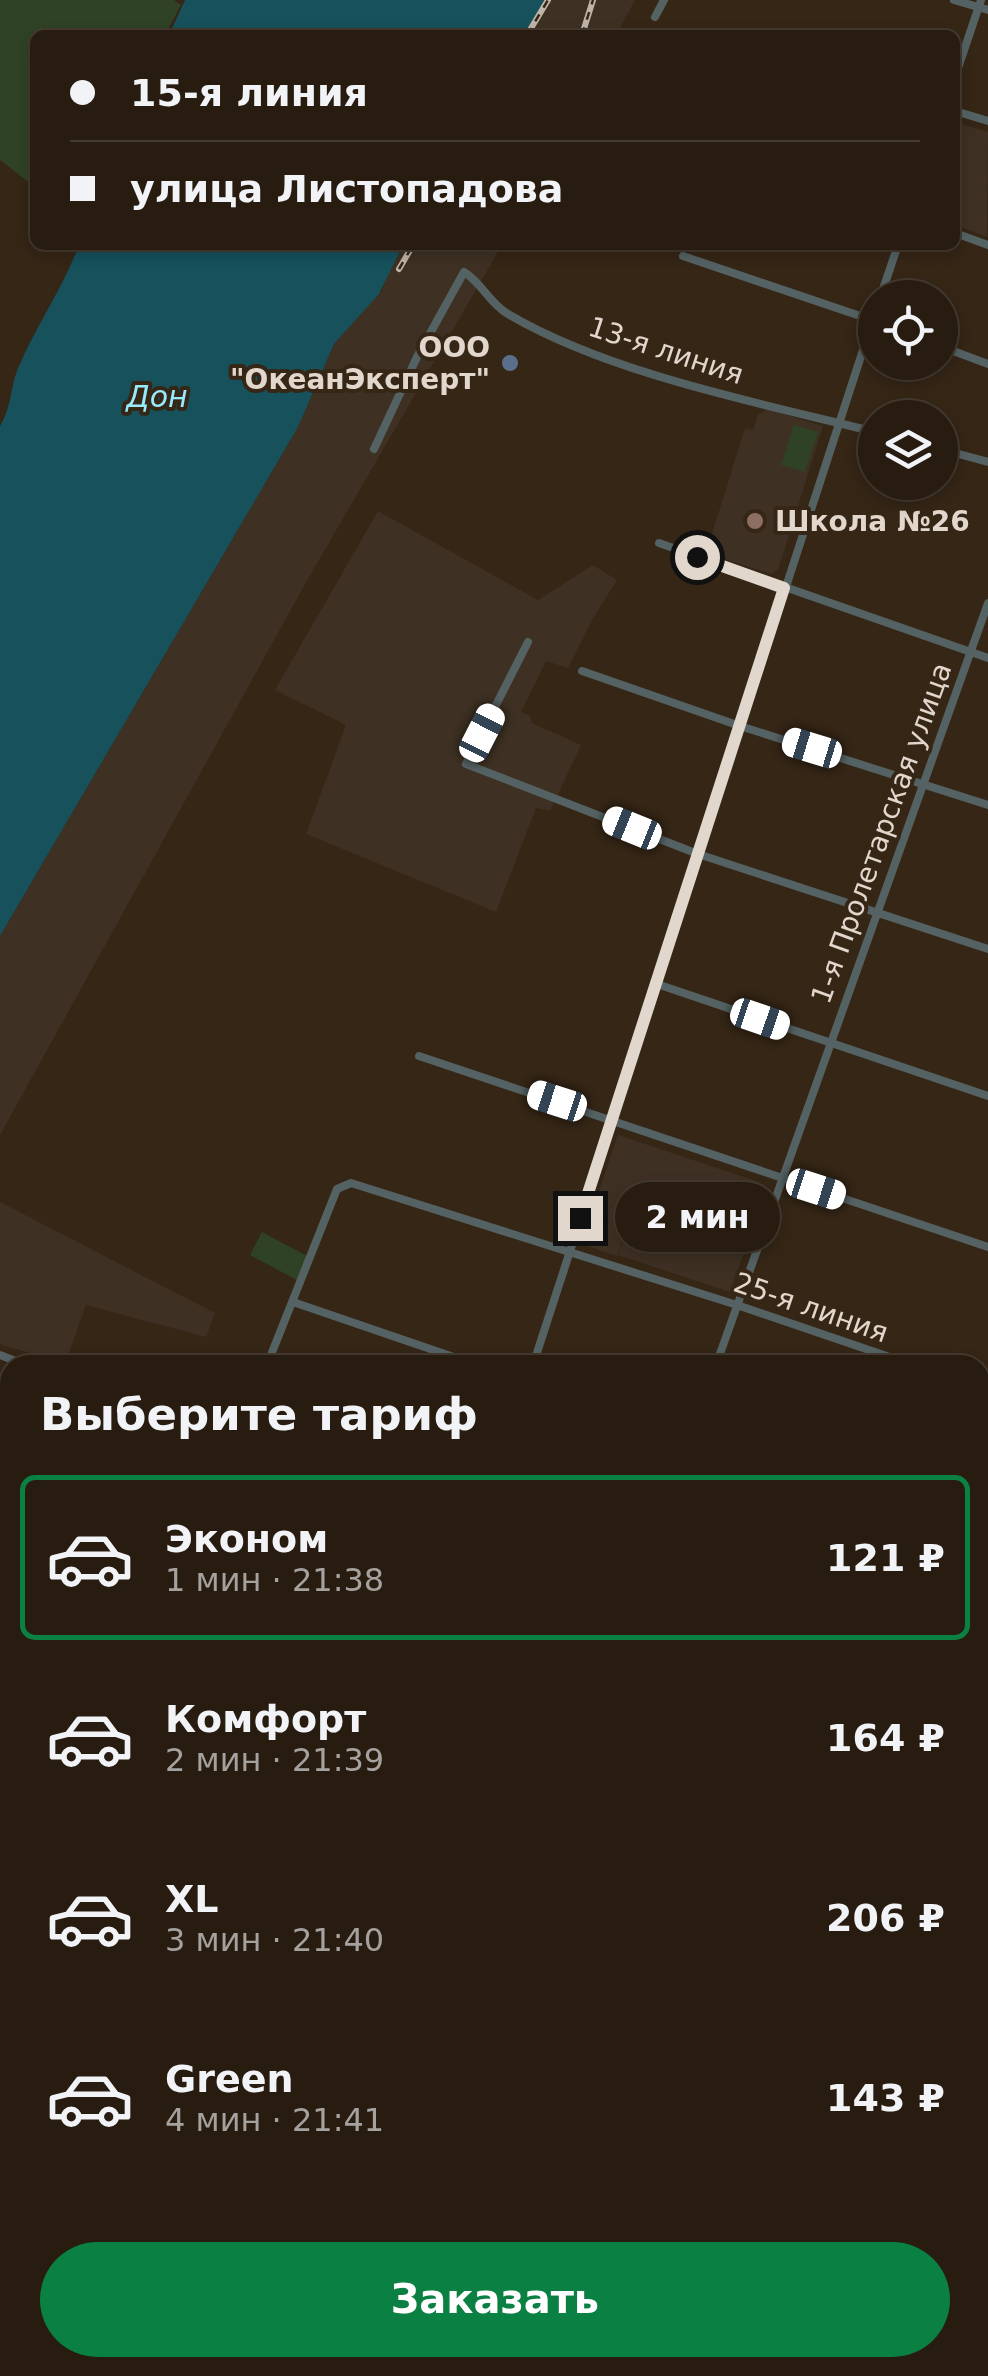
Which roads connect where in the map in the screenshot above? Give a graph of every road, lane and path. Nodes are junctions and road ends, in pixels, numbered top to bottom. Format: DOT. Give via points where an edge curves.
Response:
graph roads {
  1 [pos="664,0"];
  2 [pos="954,0"];
  3 [pos="983,6"];
  4 [pos="655,17"];
  5 [pos="960,64"];
  6 [pos="960,112"];
  7 [pos="988,121"];
  8 [pos="960,235"];
  9 [pos="988,245"];
  10 [pos="896,250"];
  11 [pos="683,256"];
  12 [pos="886,280"];
  13 [pos="858,313"];
  14 [pos="958,353"];
  15 [pos="988,364"];
  16 [pos="858,365"];
  17 [pos="838,423"];
  18 [pos="858,428"];
  19 [pos="374,449"];
  20 [pos="958,454"];
  21 [pos="988,462"];
  22 [pos="659,543"];
  23 [pos="784,588"];
  24 [pos="988,602"];
  25 [pos="528,642"];
  26 [pos="970,652"];
  27 [pos="988,658"];
  28 [pos="582,671"];
  29 [pos="740,726"];
  30 [pos="922,782"];
  31 [pos="988,805"];
  32 [pos="698,854"];
  33 [pos="877,912"];
  34 [pos="988,949"];
  35 [pos="654,983"];
  36 [pos="830,1043"];
  37 [pos="419,1056"];
  38 [pos="988,1096"];
  39 [pos="611,1119"];
  40 [pos="781,1177"];
  41 [pos="988,1247"];
  42 [pos="570,1251"];
  43 [pos="293,1302"];
  44 [pos="737,1305"];
  45 [pos="271,1355"];
  46 [pos="448,1355"];
  47 [pos="536,1355"];
  48 [pos="720,1355"];
  49 [pos="884,1355"];
  1 -- 4 [label="street"];
  2 -- 3 [label="street"];
  3 -- 5 [label="street"];
  6 -- 7 [label="street"];
  8 -- 9 [label="street"];
  10 -- 12 [label="street"];
  11 -- 13 [label="street"];
  14 -- 15 [label="street"];
  16 -- 17 [label="street"];
  17 -- 18 [label="street, 13-я линия"];
  17 -- 19 [label="street, 13-я линия" via="638,369 553,336 504,312 464,272"];
  17 -- 23 [label="street"];
  20 -- 21 [label="street"];
  22 -- 23 [label="street"];
  23 -- 26 [label="street"];
  23 -- 29 [label="street"];
  24 -- 26 [label="street, 1-я Пролетарская улица"];
  25 -- 32 [label="street" via="466,764"];
  26 -- 27 [label="street"];
  26 -- 30 [label="street, 1-я Пролетарская улица"];
  28 -- 29 [label="street"];
  29 -- 30 [label="street"];
  29 -- 32 [label="street"];
  30 -- 31 [label="street"];
  30 -- 33 [label="street, 1-я Пролетарская улица"];
  32 -- 33 [label="street"];
  32 -- 35 [label="street"];
  33 -- 34 [label="street"];
  33 -- 36 [label="street, 1-я Пролетарская улица"];
  35 -- 36 [label="street"];
  35 -- 39 [label="street"];
  36 -- 38 [label="street"];
  36 -- 40 [label="street, 1-я Пролетарская улица"];
  37 -- 39 [label="street"];
  39 -- 40 [label="street"];
  39 -- 42 [label="street"];
  40 -- 41 [label="street"];
  40 -- 44 [label="street, 1-я Пролетарская улица"];
  42 -- 43 [label="street, 25-я линия" via="351,1183 337,1189"];
  42 -- 44 [label="street, 25-я линия"];
  42 -- 47 [label="street"];
  43 -- 45 [label="street"];
  43 -- 46 [label="street"];
  44 -- 48 [label="street, 1-я Пролетарская улица"];
  44 -- 49 [label="street, 25-я линия"];
}
